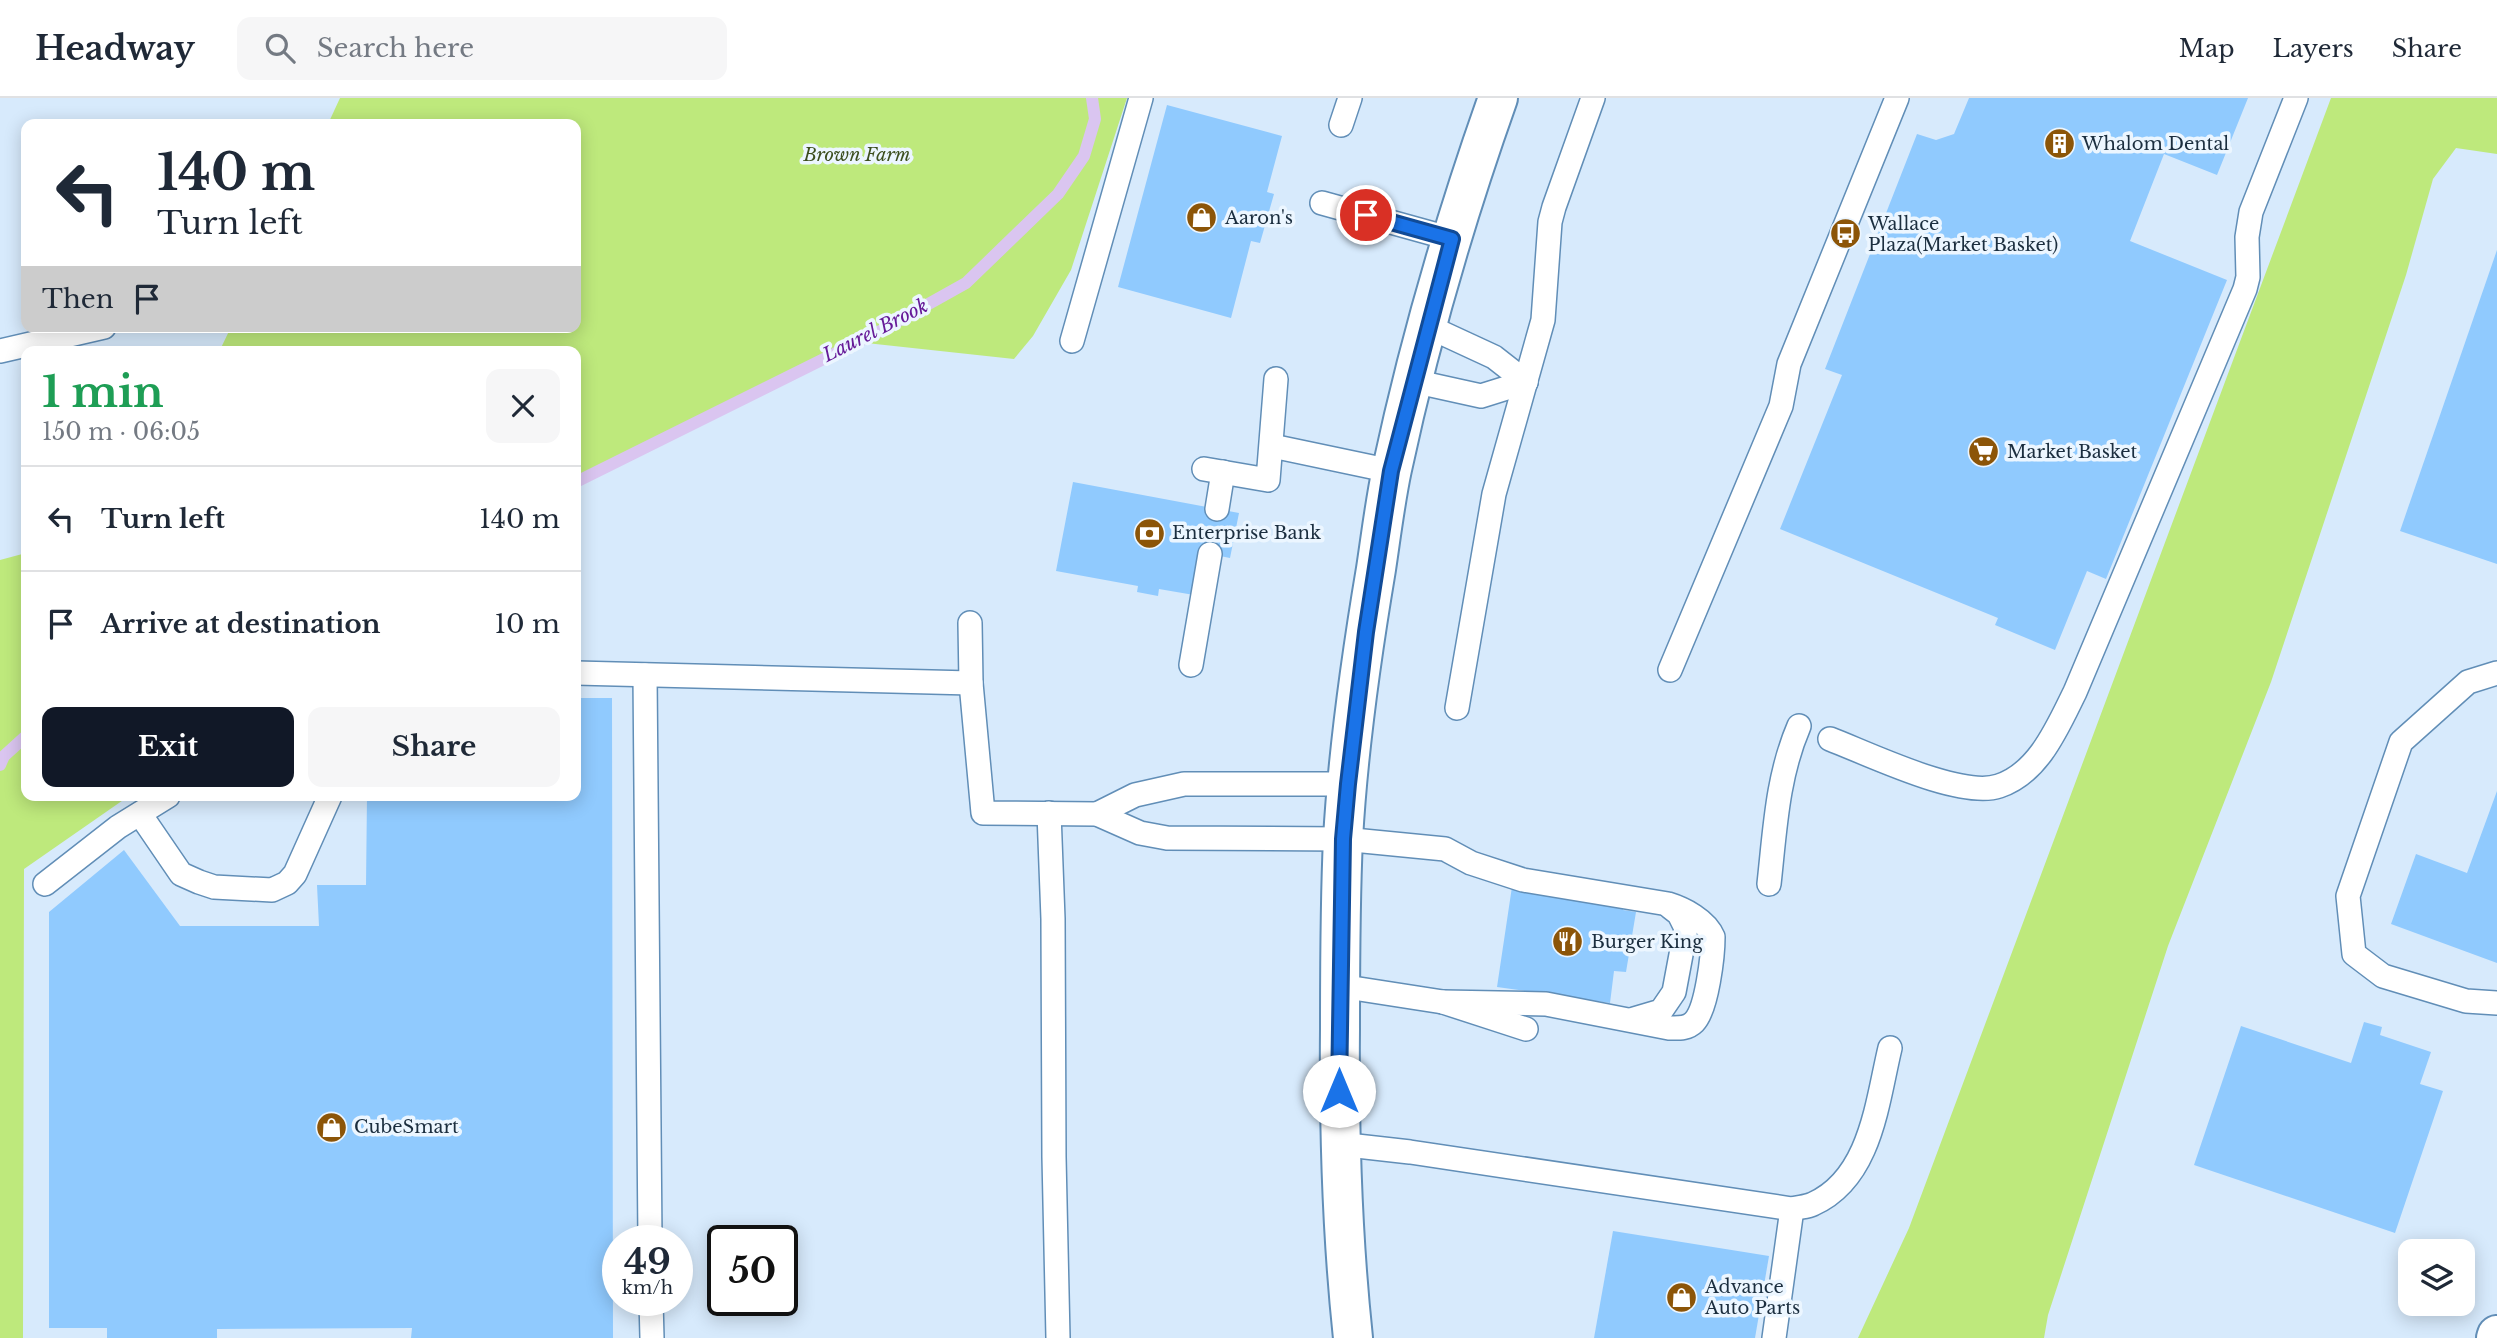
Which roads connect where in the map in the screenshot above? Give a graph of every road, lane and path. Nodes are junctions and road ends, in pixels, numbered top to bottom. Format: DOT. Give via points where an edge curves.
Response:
graph roads {
  1 [pos="1141,98"];
  2 [pos="1350,98"];
  3 [pos="1498,98"];
  4 [pos="1593,98"];
  5 [pos="1897,98"];
  6 [pos="2296,98"];
  7 [pos="1341,125"];
  8 [pos="1322,203"];
  9 [pos="1452,239"];
  10 [pos="1427,326"];
  11 [pos="78,333"];
  12 [pos="1072,341"];
  13 [pos="21,346"];
  14 [pos="22,346"];
  15 [pos="0,351"];
  16 [pos="1276,379"];
  17 [pos="1413,380"];
  18 [pos="1526,382"];
  19 [pos="1272,446"];
  20 [pos="1391,471"];
  21 [pos="1217,509"];
  22 [pos="1210,554"];
  23 [pos="970,623"];
  24 [pos="1191,665"];
  25 [pos="1670,670"];
  26 [pos="2497,673"];
  27 [pos="581,674"];
  28 [pos="645,675"];
  29 [pos="971,683"];
  30 [pos="1457,708"];
  31 [pos="1798,726"];
  32 [pos="1830,739"];
  33 [pos="1348,784"];
  34 [pos="160,801"];
  35 [pos="328,801"];
  36 [pos="1049,813"];
  37 [pos="140,814"];
  38 [pos="1097,814"];
  39 [pos="1343,839"];
  40 [pos="45,884"];
  41 [pos="1769,884"];
  42 [pos="1660,902"];
  43 [pos="1340,986"];
  44 [pos="1443,1002"];
  45 [pos="2497,1003"];
  46 [pos="1624,1020"];
  47 [pos="1526,1029"];
  48 [pos="1889,1048"];
  49 [pos="1339,1144"];
  50 [pos="1792,1209"];
  51 [pos="650,1225"];
  52 [pos="651,1316"];
  53 [pos="652,1338"];
  54 [pos="1058,1338"];
  55 [pos="1353,1338"];
  56 [pos="1774,1338"];
  1 -- 12 [label="lane"];
  2 -- 7 [label="lane"];
  3 -- 9 [label="main road"];
  4 -- 18 [label="lane" via="1550,222 1543,320"];
  5 -- 25 [label="lane" via="1788,364 1781,406"];
  6 -- 32 [label="lane" via="2251,212 2245,289 2075,692 2041,753 2021,774 1999,786 1983,788 1942,782"];
  8 -- 9 [label="lane"];
  9 -- 10 [label="main road"];
  10 -- 17 [label="main road"];
  10 -- 18 [label="lane" via="1494,357"];
  11 -- 14 [label="lane"];
  13 -- 15 [label="lane"];
  16 -- 19 [label="lane"];
  17 -- 18 [label="lane" via="1481,396"];
  17 -- 20 [label="main road"];
  18 -- 30 [label="lane" via="1494,494"];
  19 -- 20 [label="lane"];
  19 -- 21 [label="lane" via="1268,480 1213,471"];
  20 -- 33 [label="main road"];
  22 -- 24 [label="lane"];
  23 -- 29 [label="lane"];
  26 -- 45 [label="lane" via="2468,682 2401,742 2348,896 2354,954 2383,976 2466,1001"];
  27 -- 28 [label="lane"];
  28 -- 29 [label="lane"];
  28 -- 51 [label="lane"];
  29 -- 36 [label="lane" via="983,813"];
  31 -- 41 [label="lane" via="1782,774"];
  33 -- 38 [label="lane" via="1184,784 1135,795"];
  33 -- 39 [label="main road"];
  34 -- 37 [label="lane"];
  35 -- 37 [label="lane" via="295,874 272,890 214,887 181,874"];
  36 -- 38 [label="lane"];
  36 -- 54 [label="lane"];
  37 -- 40 [label="lane"];
  38 -- 39 [label="lane" via="1140,833 1167,838"];
  39 -- 42 [label="lane" via="1445,849 1522,880"];
  39 -- 43 [label="main road"];
  42 -- 46 [label="lane" via="1679,914 1686,928 1674,992 1661,1011"];
  42 -- 46 [label="lane" via="1685,911 1713,937 1702,1009 1688,1027"];
  43 -- 44 [label="lane"];
  43 -- 49 [label="main road"];
  44 -- 46 [label="lane" via="1546,1004"];
  44 -- 47 [label="lane"];
  48 -- 50 [label="lane" via="1872,1123 1855,1167 1836,1189 1813,1204"];
  49 -- 50 [label="lane"];
  49 -- 55 [label="main road"];
  50 -- 56 [label="lane"];
  52 -- 53 [label="lane"];
}
